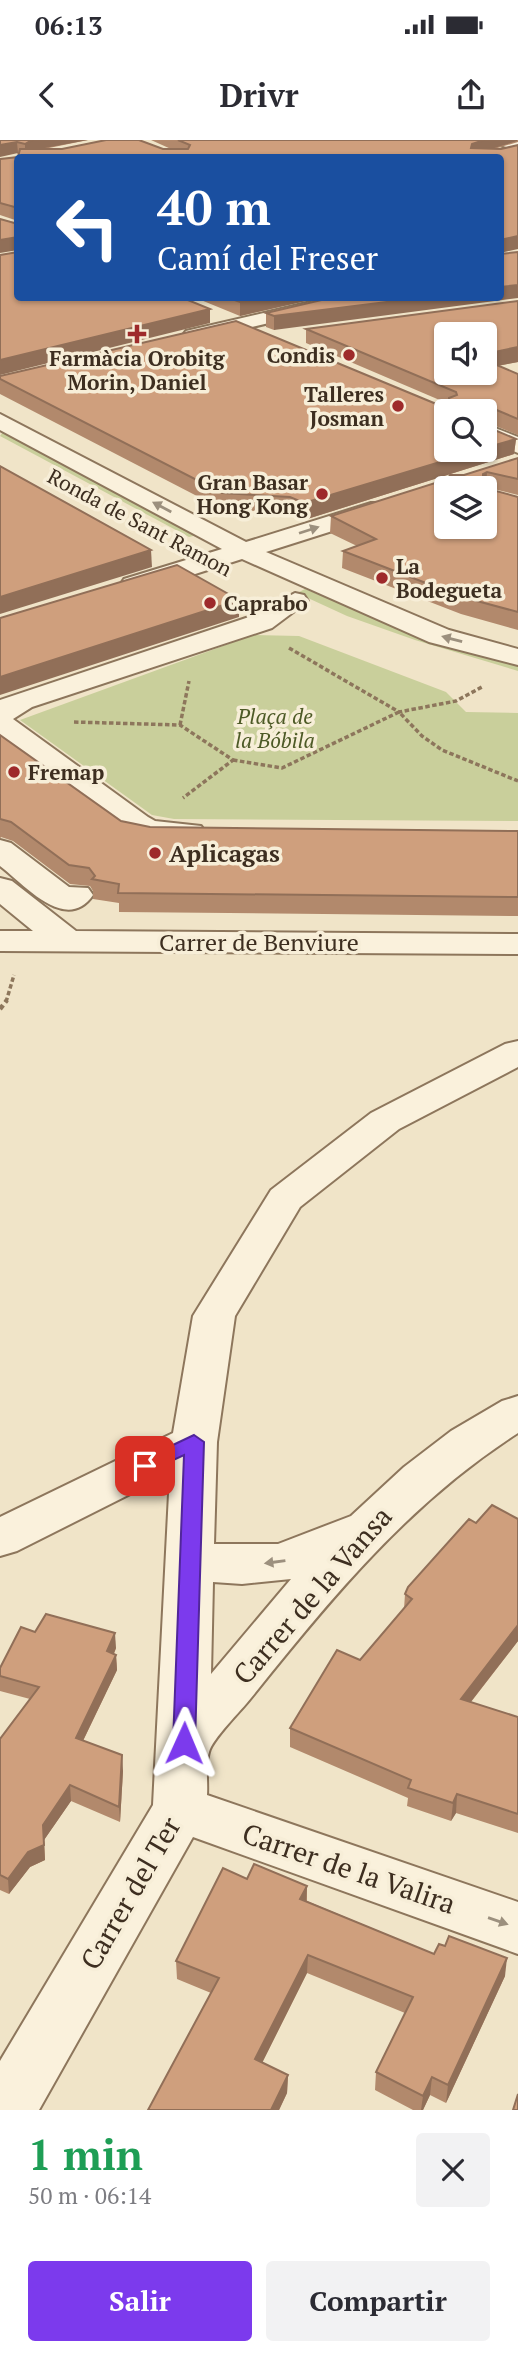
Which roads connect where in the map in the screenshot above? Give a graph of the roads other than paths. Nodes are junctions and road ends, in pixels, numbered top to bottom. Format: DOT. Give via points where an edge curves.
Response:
graph roads {
  1 [pos="497,147"];
  2 [pos="518,147"];
  3 [pos="338,301"];
  4 [pos="312,307"];
  5 [pos="206,311"];
  6 [pos="342,318"];
  7 [pos="239,325"];
  8 [pos="273,339"];
  9 [pos="170,341"];
  10 [pos="0,421"];
  11 [pos="497,436"];
  12 [pos="518,446"];
  13 [pos="0,447"];
  14 [pos="73,487"];
  15 [pos="400,502"];
  16 [pos="183,547"];
  17 [pos="244,551"];
  18 [pos="212,560"];
  19 [pos="113,591"];
  20 [pos="295,601"];
  21 [pos="518,657"];
  22 [pos="518,678"];
  23 [pos="0,716"];
  24 [pos="0,724"];
  25 [pos="222,833"];
  26 [pos="0,850"];
  27 [pos="0,888"];
  28 [pos="76,895"];
  29 [pos="66,940"];
  30 [pos="0,941"];
  31 [pos="518,944"];
  32 [pos="510,1063"];
  33 [pos="518,1412"];
  34 [pos="194,1442"];
  35 [pos="362,1530"];
  36 [pos="0,1538"];
  37 [pos="189,1562"];
  38 [pos="184,1743"];
  39 [pos="180,1809"];
  40 [pos="518,1928"];
  41 [pos="5,2110"];
  1 -- 2 [label="street"];
  3 -- 4 [label="street"];
  4 -- 6 [label="street"];
  4 -- 7 [label="street"];
  5 -- 7 [label="street"];
  7 -- 8 [label="street"];
  7 -- 9 [label="street"];
  17 -- 10 [label="street, Ronda de Sant Ramon, one-way"];
  11 -- 12 [label="street"];
  13 -- 14 [label="street, Ronda de Sant Ramon"];
  17 -- 15 [label="street, one-way"];
  16 -- 18 [label="street, Ronda de Sant Ramon"];
  17 -- 18 [label="street"];
  21 -- 17 [label="street, Ronda de Sant Ramon, one-way" via="439,636"];
  18 -- 19 [label="street"];
  18 -- 20 [label="street, Ronda de Sant Ramon"];
  20 -- 22 [label="street, Ronda de Sant Ramon" via="403,645"];
  20 -- 23 [label="street" via="262,622 22,701"];
  24 -- 25 [label="street" via="141,835"];
  26 -- 28 [label="street" via="68,902"];
  27 -- 29 [label="street"];
  29 -- 30 [label="street, Carrer de Benviure"];
  29 -- 31 [label="street, Carrer de Benviure"];
  32 -- 34 [label="street, Carrer del Ter" via="385,1121 285,1199 214,1316"];
  33 -- 35 [label="street, Carrer de la Vansa" via="475,1435"];
  34 -- 36 [label="street"];
  34 -- 37 [label="street, Carrer del Ter"];
  35 -- 37 [label="street, one-way" via="282,1563"];
  35 -- 38 [label="street, Carrer de la Vansa"];
  37 -- 38 [label="street, Carrer del Ter"];
  38 -- 39 [label="street, Carrer del Ter"];
  39 -- 40 [label="street, Carrer de la Valira, one-way"];
  39 -- 41 [label="street, Carrer del Ter"];
}
